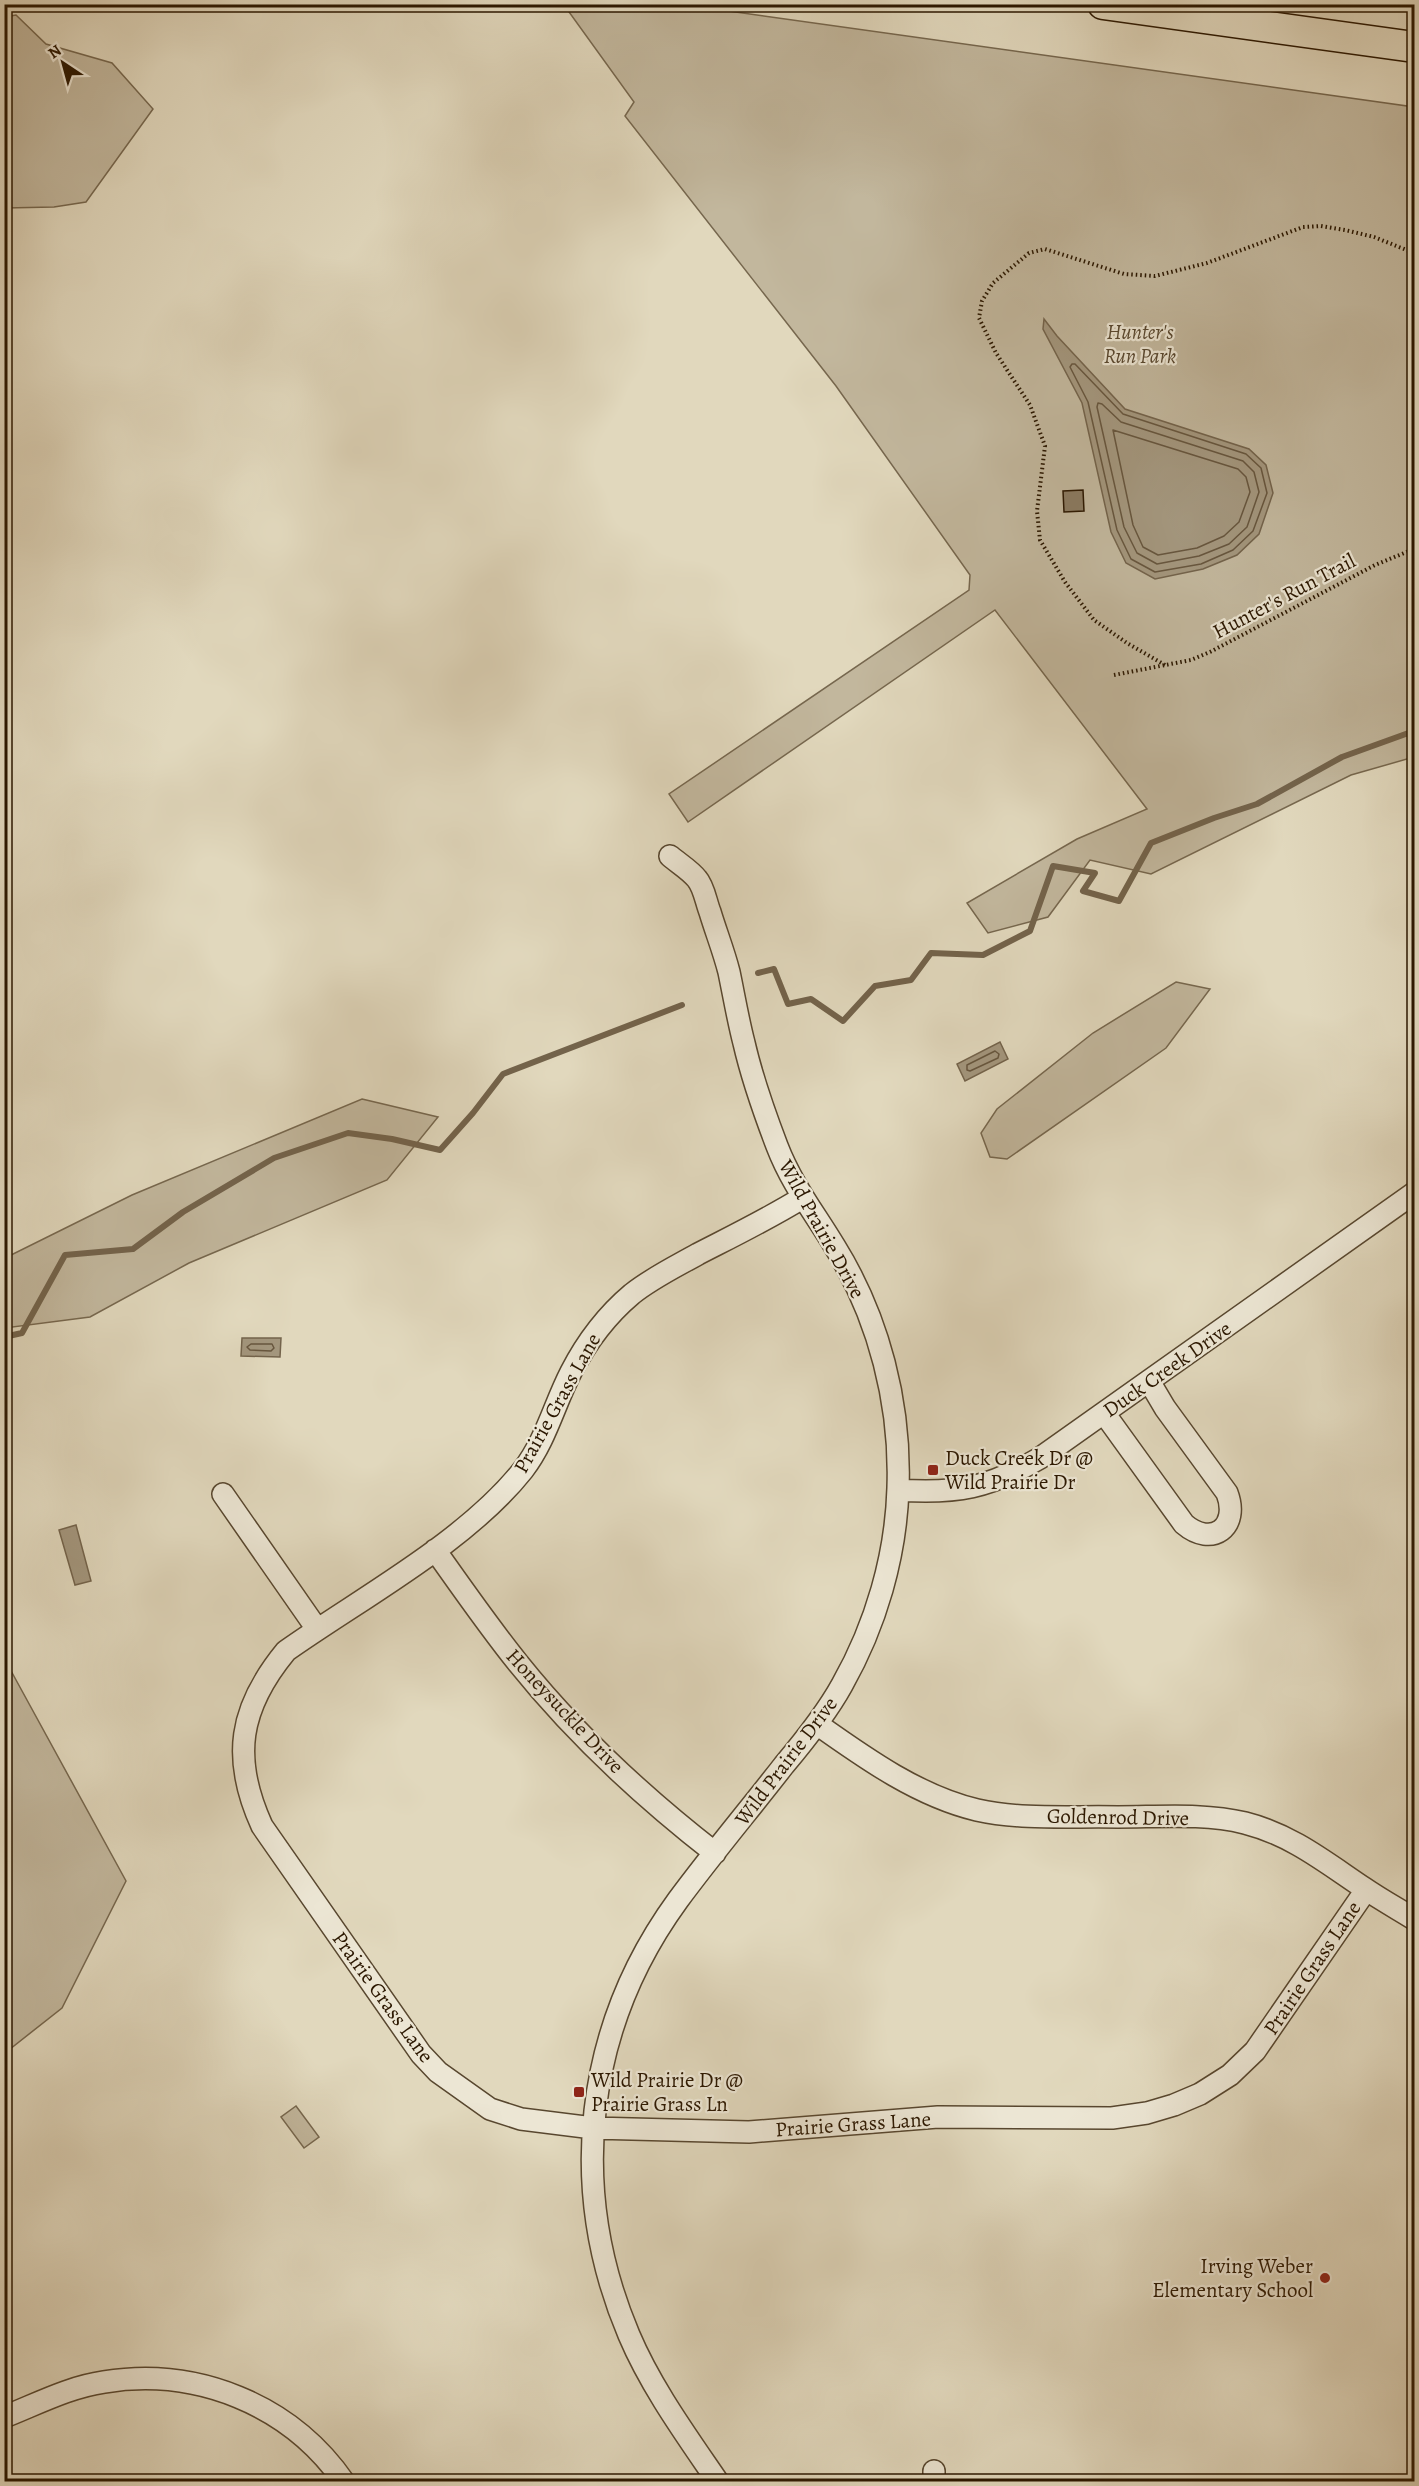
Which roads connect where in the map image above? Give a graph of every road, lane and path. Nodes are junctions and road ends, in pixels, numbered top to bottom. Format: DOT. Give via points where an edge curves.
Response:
graph roads {
  1 [pos="1103,4"];
  2 [pos="1414,47"];
  3 [pos="1414,254"];
  4 [pos="1414,549"];
  5 [pos="1165,665"];
  6 [pos="1114,675"];
  7 [pos="670,856"];
  8 [pos="802,1198"];
  9 [pos="1411,1203"];
  10 [pos="1149,1382"];
  11 [pos="1104,1413"];
  12 [pos="898,1490"];
  13 [pos="223,1494"];
  14 [pos="435,1550"];
  15 [pos="317,1629"];
  16 [pos="817,1724"];
  17 [pos="715,1853"];
  18 [pos="1366,1890"];
  19 [pos="1414,1919"];
  20 [pos="592,2128"];
  21 [pos="4,2417"];
  22 [pos="344,2481"];
  23 [pos="718,2481"];
  1 -- 2 [label="highway"];
  3 -- 5 [label="path" via="1374,237 1321,226 1303,226 1208,263 1155,276 1124,274 1045,249 1029,253 993,283 982,301 979,318 996,353 1030,405 1045,446 1037,511 1040,540 1094,620"];
  4 -- 5 [label="path, Hunter's Run Trail" via="1375,565 1210,652"];
  5 -- 6 [label="path, Hunter's Run Trail"];
  7 -- 8 [label="street, Wild Prairie Drive" via="700,881 728,968 759,1099"];
  8 -- 12 [label="street, Wild Prairie Drive" via="835,1246 876,1334 892,1395"];
  8 -- 14 [label="street, Prairie Grass Lane" via="658,1276 624,1302 589,1341 570,1373 544,1436 524,1468 504,1492"];
  9 -- 10 [label="street, Duck Creek Drive"];
  10 -- 11 [label="street, Duck Creek Drive"];
  10 -- 11 [label="street" via="1227,1493 1232,1506 1230,1520 1221,1531 1208,1536 1194,1533 1184,1524"];
  11 -- 12 [label="street, Duck Creek Drive" via="1010,1476 978,1487 944,1492"];
  12 -- 16 [label="street, Wild Prairie Drive" via="892,1546 881,1594 864,1641"];
  13 -- 15 [label="street"];
  14 -- 15 [label="street, Prairie Grass Lane"];
  14 -- 17 [label="street, Honeysuckle Drive" via="519,1664 566,1717 616,1768"];
  15 -- 20 [label="street, Prairie Grass Lane" via="286,1652 268,1674 247,1722 244,1775 262,1826 421,2054 438,2072 490,2109 521,2119"];
  16 -- 17 [label="street, Wild Prairie Drive"];
  16 -- 18 [label="street, Goldenrod Drive" via="934,1796 977,1809 1022,1816 1212,1818 1245,1823 1303,1846"];
  17 -- 20 [label="street, Wild Prairie Drive" via="647,1947 626,1991 599,2078"];
  18 -- 19 [label="street, Goldenrod Drive"];
  18 -- 20 [label="street, Prairie Grass Lane" via="1255,2051 1230,2075 1200,2094 1147,2114 1112,2118 938,2117 749,2132"];
  20 -- 23 [label="street, Wild Prairie Drive" via="595,2212 615,2299 652,2380"];
  21 -- 22 [label="street" via="102,2382 134,2378 199,2384 230,2393 289,2424"];
}
